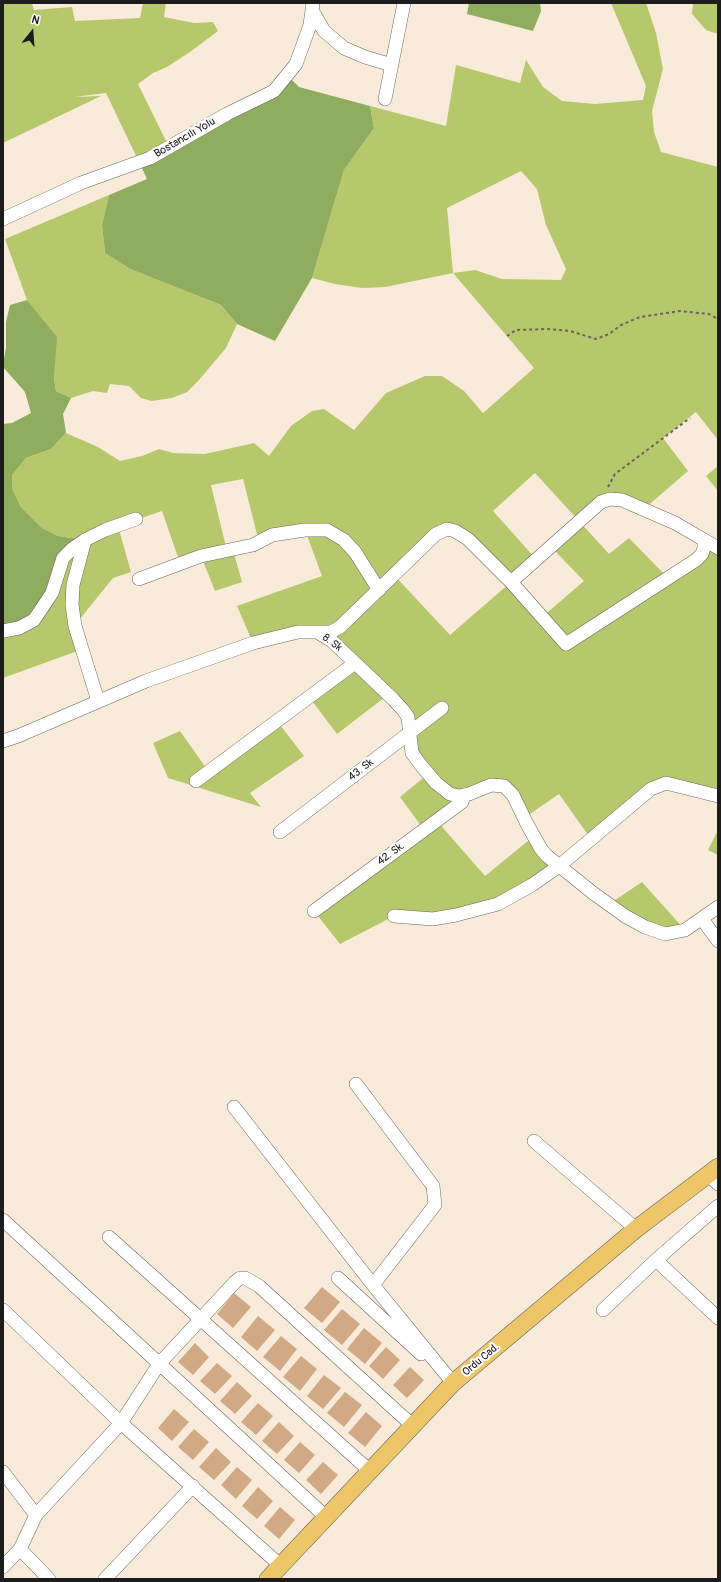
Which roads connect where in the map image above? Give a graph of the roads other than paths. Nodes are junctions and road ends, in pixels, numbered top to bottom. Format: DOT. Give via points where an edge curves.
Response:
graph roads {
  1 [pos="404,3"];
  2 [pos="313,6"];
  3 [pos="392,65"];
  4 [pos="385,99"];
  5 [pos="3,219"];
  6 [pos="136,519"];
  7 [pos="84,540"];
  8 [pos="704,540"];
  9 [pos="718,548"];
  10 [pos="139,579"];
  11 [pos="511,582"];
  12 [pos="378,590"];
  13 [pos="3,631"];
  14 [pos="317,632"];
  15 [pos="355,663"];
  16 [pos="98,701"];
  17 [pos="442,708"];
  18 [pos="410,732"];
  19 [pos="3,741"];
  20 [pos="196,782"];
  21 [pos="464,795"];
  22 [pos="718,796"];
  23 [pos="280,832"];
  24 [pos="559,866"];
  25 [pos="718,907"];
  26 [pos="314,911"];
  27 [pos="394,916"];
  28 [pos="702,919"];
  29 [pos="718,941"];
  30 [pos="356,1084"];
  31 [pos="234,1107"];
  32 [pos="534,1141"];
  33 [pos="715,1175"];
  34 [pos="718,1206"];
  35 [pos="3,1220"];
  36 [pos="636,1229"];
  37 [pos="109,1237"];
  38 [pos="656,1260"];
  39 [pos="338,1278"];
  40 [pos="373,1285"];
  41 [pos="3,1310"];
  42 [pos="603,1310"];
  43 [pos="718,1318"];
  44 [pos="201,1319"];
  45 [pos="159,1364"];
  46 [pos="453,1383"];
  47 [pos="121,1423"];
  48 [pos="412,1426"];
  49 [pos="370,1471"];
  50 [pos="3,1472"];
  51 [pos="193,1486"];
  52 [pos="36,1515"];
  53 [pos="326,1517"];
  54 [pos="20,1549"];
  55 [pos="281,1566"];
  56 [pos="3,1567"];
  57 [pos="49,1579"];
  58 [pos="105,1579"];
  59 [pos="268,1579"];
  1 -- 3 [label="street"];
  2 -- 3 [label="street" via="324,31 344,48 365,58"];
  2 -- 5 [label="street, Bostancılı Yolu" via="310,25 296,64 274,91 227,114 150,158 81,183"];
  3 -- 4 [label="street"];
  6 -- 7 [label="street"];
  7 -- 13 [label="street" via="63,558 52,593 34,620 19,628"];
  7 -- 16 [label="street" via="73,585 72,605 75,626"];
  8 -- 9 [label="street"];
  8 -- 11 [label="street" via="675,523 622,500 610,499 601,502"];
  8 -- 11 [label="street" via="702,554 696,560 566,644"];
  10 -- 12 [label="street" via="201,556 253,545 272,535 327,530 344,540 355,552"];
  11 -- 12 [label="street" via="468,539 447,529 436,534"];
  12 -- 14 [label="street" via="340,627 331,632"];
  14 -- 15 [label="street, 8. Sk" via="332,641"];
  14 -- 16 [label="street, 8. Sk" via="298,632 253,643"];
  15 -- 18 [label="street, 8. Sk" via="403,710 408,717"];
  15 -- 20 [label="street"];
  16 -- 19 [label="street, 8. Sk"];
  17 -- 18 [label="street, 43. Sk"];
  18 -- 21 [label="street, 8. Sk" via="412,753 428,774 450,794"];
  18 -- 23 [label="street, 43. Sk"];
  21 -- 24 [label="street" via="491,785 504,786 513,795 541,849"];
  21 -- 26 [label="street, 42. Sk." via="462,802"];
  22 -- 24 [label="street" via="666,783 651,789"];
  24 -- 27 [label="street" via="498,904 456,916 433,919"];
  24 -- 28 [label="street" via="625,916 645,927 665,934 685,930"];
  25 -- 28 [label="street"];
  28 -- 29 [label="street"];
  30 -- 40 [label="street" via="433,1186 435,1205"];
  31 -- 40 [label="street"];
  32 -- 36 [label="street"];
  33 -- 36 [label="main road, Ordu Cad."];
  34 -- 38 [label="street"];
  35 -- 45 [label="street"];
  36 -- 46 [label="main road, Ordu Cad."];
  37 -- 44 [label="street"];
  38 -- 42 [label="street"];
  38 -- 43 [label="street"];
  39 -- 46 [label="street"];
  40 -- 46 [label="street"];
  41 -- 47 [label="street"];
  44 -- 45 [label="street"];
  44 -- 48 [label="street" via="240,1278 250,1280"];
  44 -- 49 [label="street"];
  45 -- 47 [label="street"];
  45 -- 53 [label="street"];
  46 -- 48 [label="main road, Ordu Cad."];
  47 -- 51 [label="street"];
  47 -- 52 [label="street"];
  48 -- 49 [label="main road, Ordu Cad."];
  49 -- 53 [label="main road, Ordu Cad."];
  50 -- 52 [label="street"];
  51 -- 55 [label="street"];
  51 -- 58 [label="street"];
  52 -- 54 [label="street"];
  53 -- 55 [label="main road, Ordu Cad."];
  54 -- 56 [label="street"];
  54 -- 57 [label="street"];
  55 -- 59 [label="main road, Ordu Cad."];
}
